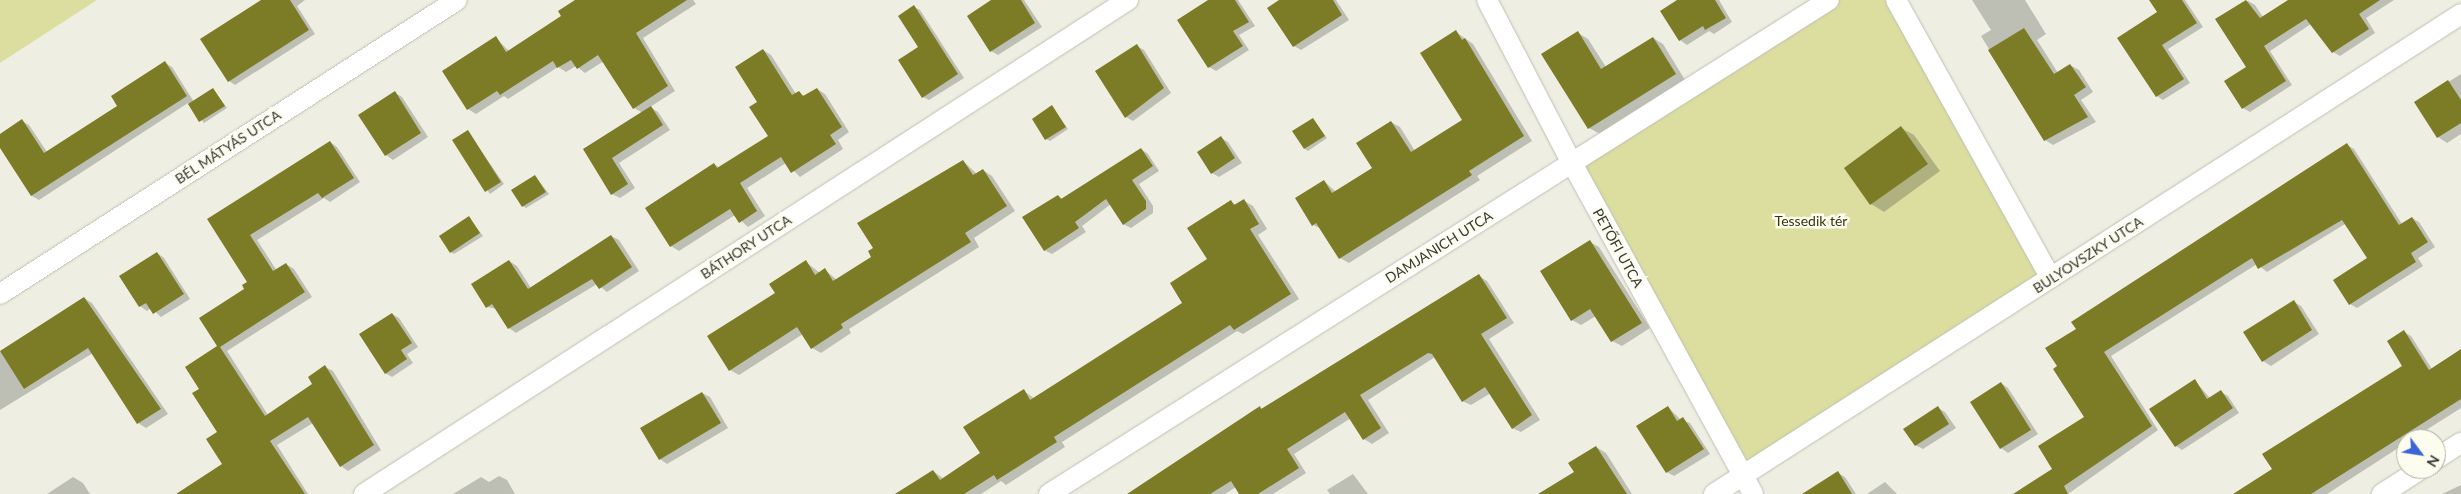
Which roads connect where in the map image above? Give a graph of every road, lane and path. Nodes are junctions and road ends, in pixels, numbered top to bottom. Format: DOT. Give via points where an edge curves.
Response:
graph roads {
  1 [pos="457,0"];
  2 [pos="1128,0"];
  3 [pos="1487,0"];
  4 [pos="1828,0"];
  5 [pos="1896,0"];
  6 [pos="2461,14"];
  7 [pos="1572,163"];
  8 [pos="2051,278"];
  9 [pos="0,294"];
  10 [pos="2461,443"];
  11 [pos="2446,453"];
  12 [pos="1743,476"];
  13 [pos="2405,479"];
  14 [pos="364,494"];
  15 [pos="1049,494"];
  16 [pos="1714,494"];
  17 [pos="1753,494"];
  18 [pos="2382,494"];
  1 -- 9 [label="street, BÉL MÁTYÁS UTCA"];
  2 -- 14 [label="street, BÁTHORY UTCA"];
  3 -- 7 [label="street, PETŐFI UTCA"];
  4 -- 7 [label="street, DAMJANICH UTCA"];
  5 -- 8 [label="street"];
  6 -- 8 [label="street, BULYOVSZKY UTCA"];
  7 -- 12 [label="street, PETŐFI UTCA"];
  7 -- 15 [label="street, DAMJANICH UTCA"];
  8 -- 12 [label="street, BULYOVSZKY UTCA"];
  10 -- 11 [label="street"];
  12 -- 16 [label="street, BULYOVSZKY UTCA"];
  12 -- 17 [label="street, PETŐFI UTCA"];
  13 -- 18 [label="street"];
}
